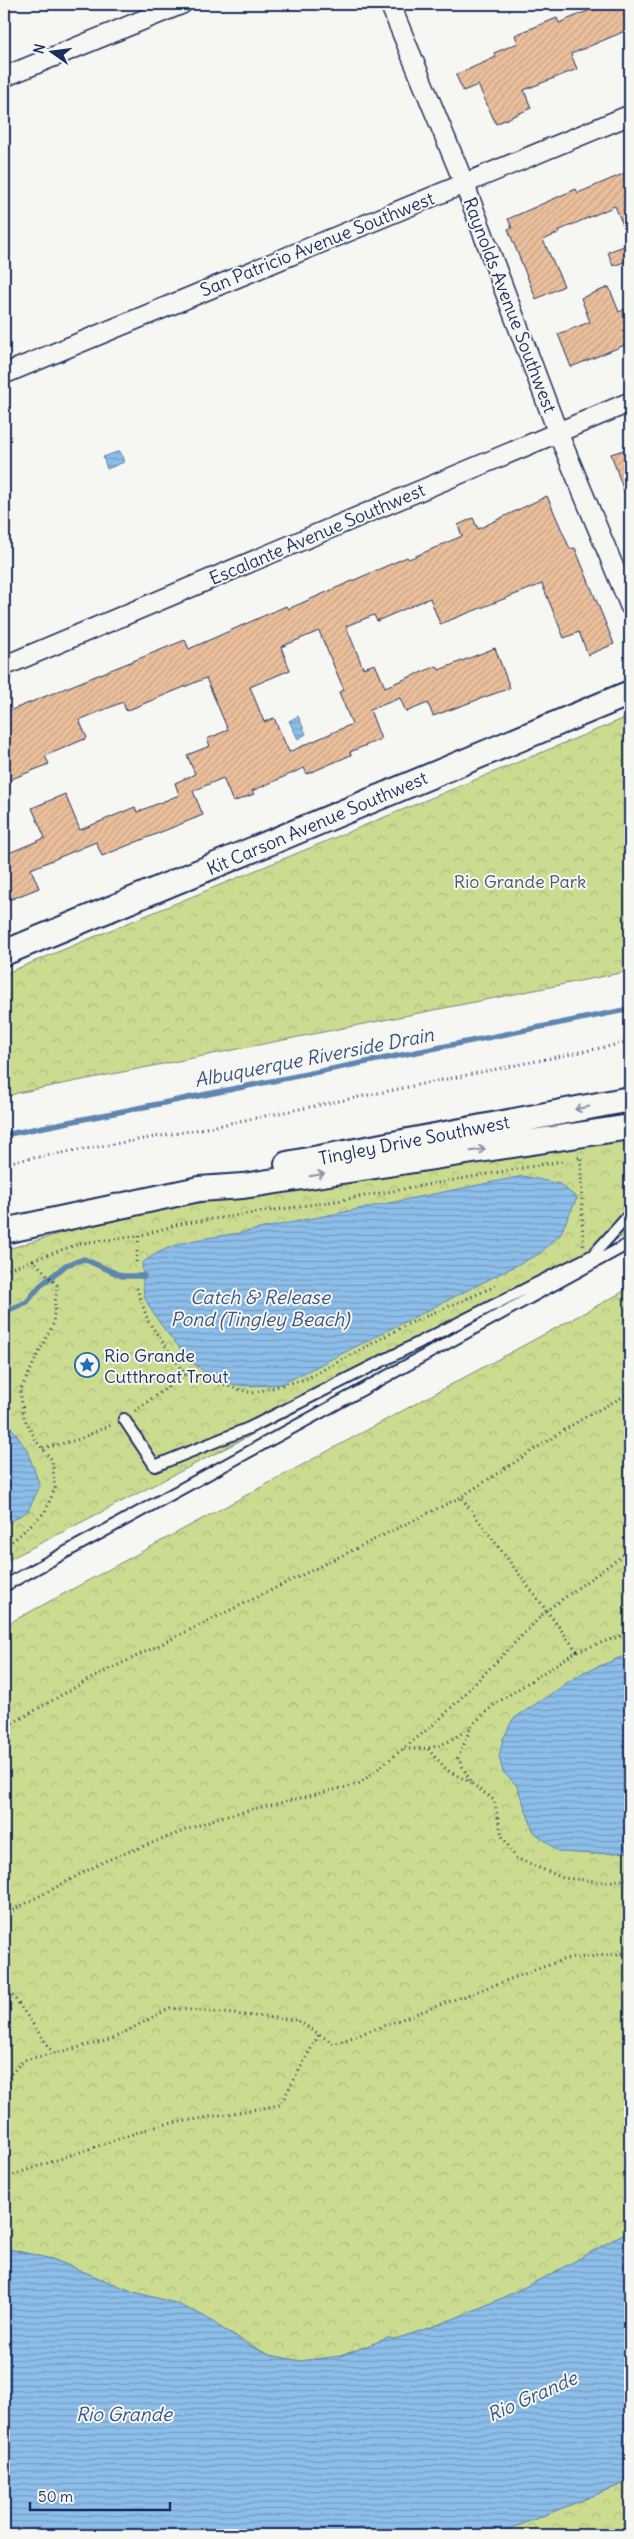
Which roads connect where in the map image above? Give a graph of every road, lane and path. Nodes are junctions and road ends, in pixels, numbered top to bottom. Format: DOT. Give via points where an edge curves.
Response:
graph roads {
  1 [pos="182,4"];
  2 [pos="390,4"];
  3 [pos="4,77"];
  4 [pos="630,115"];
  5 [pos="464,184"];
  6 [pos="4,374"];
  7 [pos="630,402"];
  8 [pos="558,433"];
  9 [pos="630,606"];
  10 [pos="4,666"];
  11 [pos="630,693"];
  12 [pos="4,953"];
  13 [pos="630,1042"];
  14 [pos="629,1103"];
  15 [pos="630,1127"];
  16 [pos="4,1163"];
  17 [pos="200,1189"];
  18 [pos="630,1214"];
  19 [pos="4,1231"];
  20 [pos="139,1236"];
  21 [pos="630,1243"];
  22 [pos="575,1250"];
  23 [pos="33,1260"];
  24 [pos="136,1262"];
  25 [pos="4,1271"];
  26 [pos="499,1284"];
  27 [pos="137,1288"];
  28 [pos="630,1393"];
  29 [pos="124,1419"];
  30 [pos="461,1497"];
  31 [pos="4,1546"];
  32 [pos="630,1550"];
  33 [pos="4,1586"];
  34 [pos="546,1611"];
  35 [pos="630,1633"];
  36 [pos="577,1651"];
  37 [pos="472,1725"];
  38 [pos="4,1728"];
  39 [pos="403,1748"];
  40 [pos="428,1749"];
  41 [pos="471,1783"];
  42 [pos="630,1879"];
  43 [pos="4,1915"];
  44 [pos="630,1953"];
  45 [pos="4,1983"];
  46 [pos="319,2034"];
  47 [pos="54,2053"];
  48 [pos="4,2081"];
  49 [pos="4,2178"];
  50 [pos="630,2493"];
  51 [pos="622,2535"];
  1 -- 3 [label="street"];
  2 -- 5 [label="street, Raynolds Avenue Southwest"];
  4 -- 5 [label="street, San Patricio Avenue Southwest"];
  5 -- 6 [label="street, San Patricio Avenue Southwest"];
  5 -- 8 [label="street, Raynolds Avenue Southwest"];
  7 -- 8 [label="street, Escalante Avenue Southwest"];
  8 -- 9 [label="street, Raynolds Avenue Southwest"];
  8 -- 10 [label="street, Escalante Avenue Southwest"];
  11 -- 12 [label="street, Kit Carson Avenue Southwest"];
  13 -- 16 [label="path" via="201,1129"];
  14 -- 17 [label="street, Tingley Drive Southwest, one-way" via="242,1172"];
  17 -- 15 [label="street, Tingley Drive Southwest, one-way" via="243,1186"];
  17 -- 19 [label="street, Tingley Drive Southwest"];
  18 -- 29 [label="lane" via="593,1255 249,1428 155,1466"];
  20 -- 22 [label="path" via="179,1224 336,1201 581,1157 583,1246"];
  20 -- 23 [label="path" via="81,1243"];
  20 -- 24 [label="path"];
  21 -- 33 [label="lane"];
  23 -- 25 [label="path"];
  23 -- 31 [label="path" via="57,1285 52,1324 20,1391 24,1418 52,1460 55,1488 46,1512"];
  26 -- 27 [label="path" via="408,1324 306,1379 252,1393 185,1374 148,1321"];
  28 -- 30 [label="path" via="580,1420"];
  30 -- 34 [label="path"];
  30 -- 38 [label="path" via="88,1680"];
  32 -- 34 [label="path"];
  34 -- 36 [label="path"];
  34 -- 39 [label="path" via="439,1720"];
  35 -- 36 [label="path"];
  36 -- 37 [label="path" via="495,1704"];
  37 -- 40 [label="path" via="450,1741"];
  37 -- 41 [label="path" via="458,1758"];
  39 -- 40 [label="path"];
  39 -- 43 [label="path" via="359,1784 220,1817 105,1861"];
  40 -- 41 [label="path" via="446,1770"];
  41 -- 42 [label="path" via="494,1800 502,1836 516,1858 564,1878 606,1882"];
  44 -- 46 [label="path" via="565,1959 334,2044"];
  45 -- 47 [label="path"];
  46 -- 47 [label="path" via="297,2020 170,2008 110,2040"];
  46 -- 49 [label="path" via="280,2105 156,2126"];
  47 -- 48 [label="path" via="24,2060"];
  50 -- 51 [label="path"];
}
